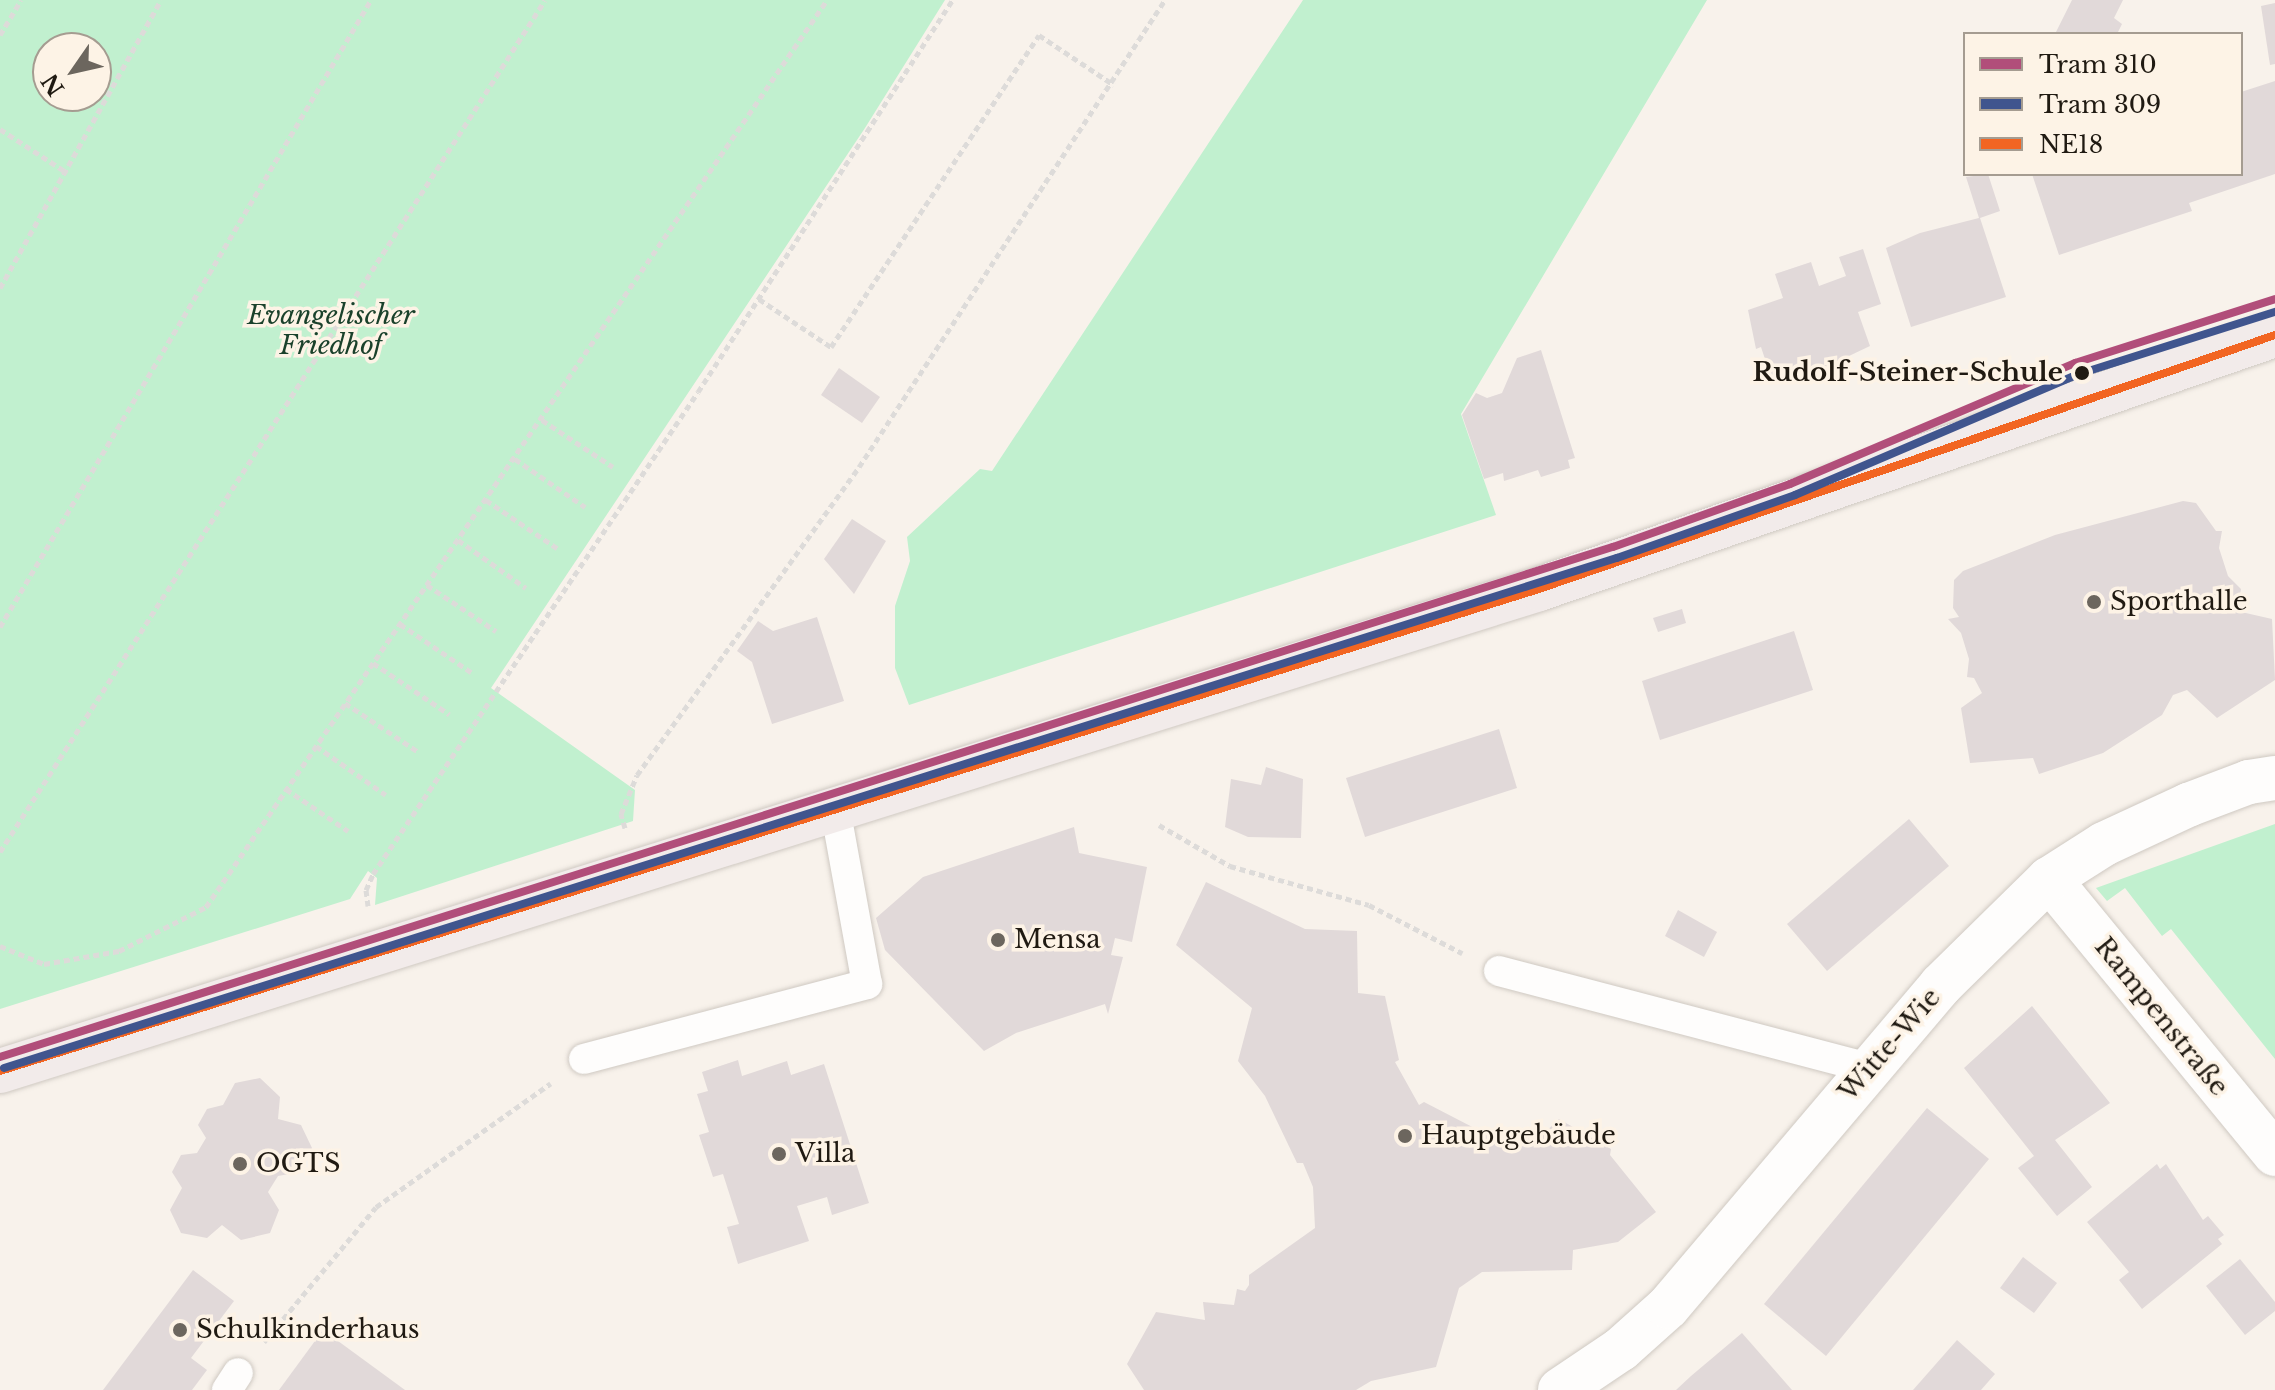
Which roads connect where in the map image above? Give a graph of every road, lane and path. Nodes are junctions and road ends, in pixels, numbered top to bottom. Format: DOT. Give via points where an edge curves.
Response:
graph roads {
  1 [pos="21,0"];
  2 [pos="161,0"];
  3 [pos="371,0"];
  4 [pos="545,0"];
  5 [pos="827,0"];
  6 [pos="953,0"];
  7 [pos="1165,0"];
  8 [pos="0,35"];
  9 [pos="1114,85"];
  10 [pos="0,129"];
  11 [pos="66,172"];
  12 [pos="0,288"];
  13 [pos="759,299"];
  14 [pos="2275,335"];
  15 [pos="542,420"];
  16 [pos="515,459"];
  17 [pos="613,467"];
  18 [pos="486,500"];
  19 [pos="585,507"];
  20 [pos="458,540"];
  21 [pos="557,548"];
  22 [pos="427,585"];
  23 [pos="526,588"];
  24 [pos="400,624"];
  25 [pos="0,627"];
  26 [pos="496,631"];
  27 [pos="373,663"];
  28 [pos="471,672"];
  29 [pos="345,703"];
  30 [pos="449,714"];
  31 [pos="316,746"];
  32 [pos="417,751"];
  33 [pos="2275,778"];
  34 [pos="286,789"];
  35 [pos="386,795"];
  36 [pos="835,808"];
  37 [pos="1159,825"];
  38 [pos="348,831"];
  39 [pos="629,837"];
  40 [pos="0,852"];
  41 [pos="2049,879"];
  42 [pos="370,918"];
  43 [pos="0,946"];
  44 [pos="1499,971"];
  45 [pos="584,1059"];
  46 [pos="1868,1068"];
  47 [pos="0,1071"];
  48 [pos="2275,1154"];
  49 [pos="232,1382"];
  50 [pos="1560,1390"];
  1 -- 8 [label="path"];
  2 -- 11 [label="path"];
  3 -- 25 [label="path"];
  4 -- 40 [label="path"];
  5 -- 15 [label="path"];
  6 -- 13 [label="path"];
  7 -- 9 [label="path"];
  9 -- 13 [label="path" via="1039,35 831,347"];
  9 -- 39 [label="path" via="859,467 637,775 621,814"];
  10 -- 11 [label="path"];
  11 -- 12 [label="path"];
  13 -- 42 [label="path" via="373,874 366,890"];
  14 -- 36 [label="main road" via="1539,589"];
  15 -- 16 [label="path"];
  15 -- 17 [label="path"];
  16 -- 18 [label="path"];
  16 -- 19 [label="path"];
  18 -- 20 [label="path"];
  18 -- 21 [label="path"];
  20 -- 22 [label="path"];
  20 -- 23 [label="path"];
  22 -- 24 [label="path"];
  22 -- 26 [label="path"];
  24 -- 27 [label="path"];
  24 -- 28 [label="path"];
  27 -- 29 [label="path"];
  27 -- 30 [label="path"];
  29 -- 31 [label="path"];
  29 -- 32 [label="path"];
  31 -- 34 [label="path"];
  31 -- 35 [label="path"];
  33 -- 41 [label="street, Witte-Wie" via="2188,805 2104,844"];
  34 -- 38 [label="path"];
  34 -- 43 [label="path" via="206,907 119,951 44,964"];
  36 -- 45 [label="lane" via="867,984"];
  36 -- 47 [label="main road"];
  37 -- 44 [label="path" via="1230,866 1369,905"];
  41 -- 46 [label="street, Witte-Wie" via="1941,985"];
  41 -- 48 [label="street, Rampenstraße"];
  44 -- 46 [label="lane"];
  45 -- 49 [label="path" via="376,1207"];
  46 -- 50 [label="street, Witte-Wie" via="1668,1307 1621,1349"];
}
